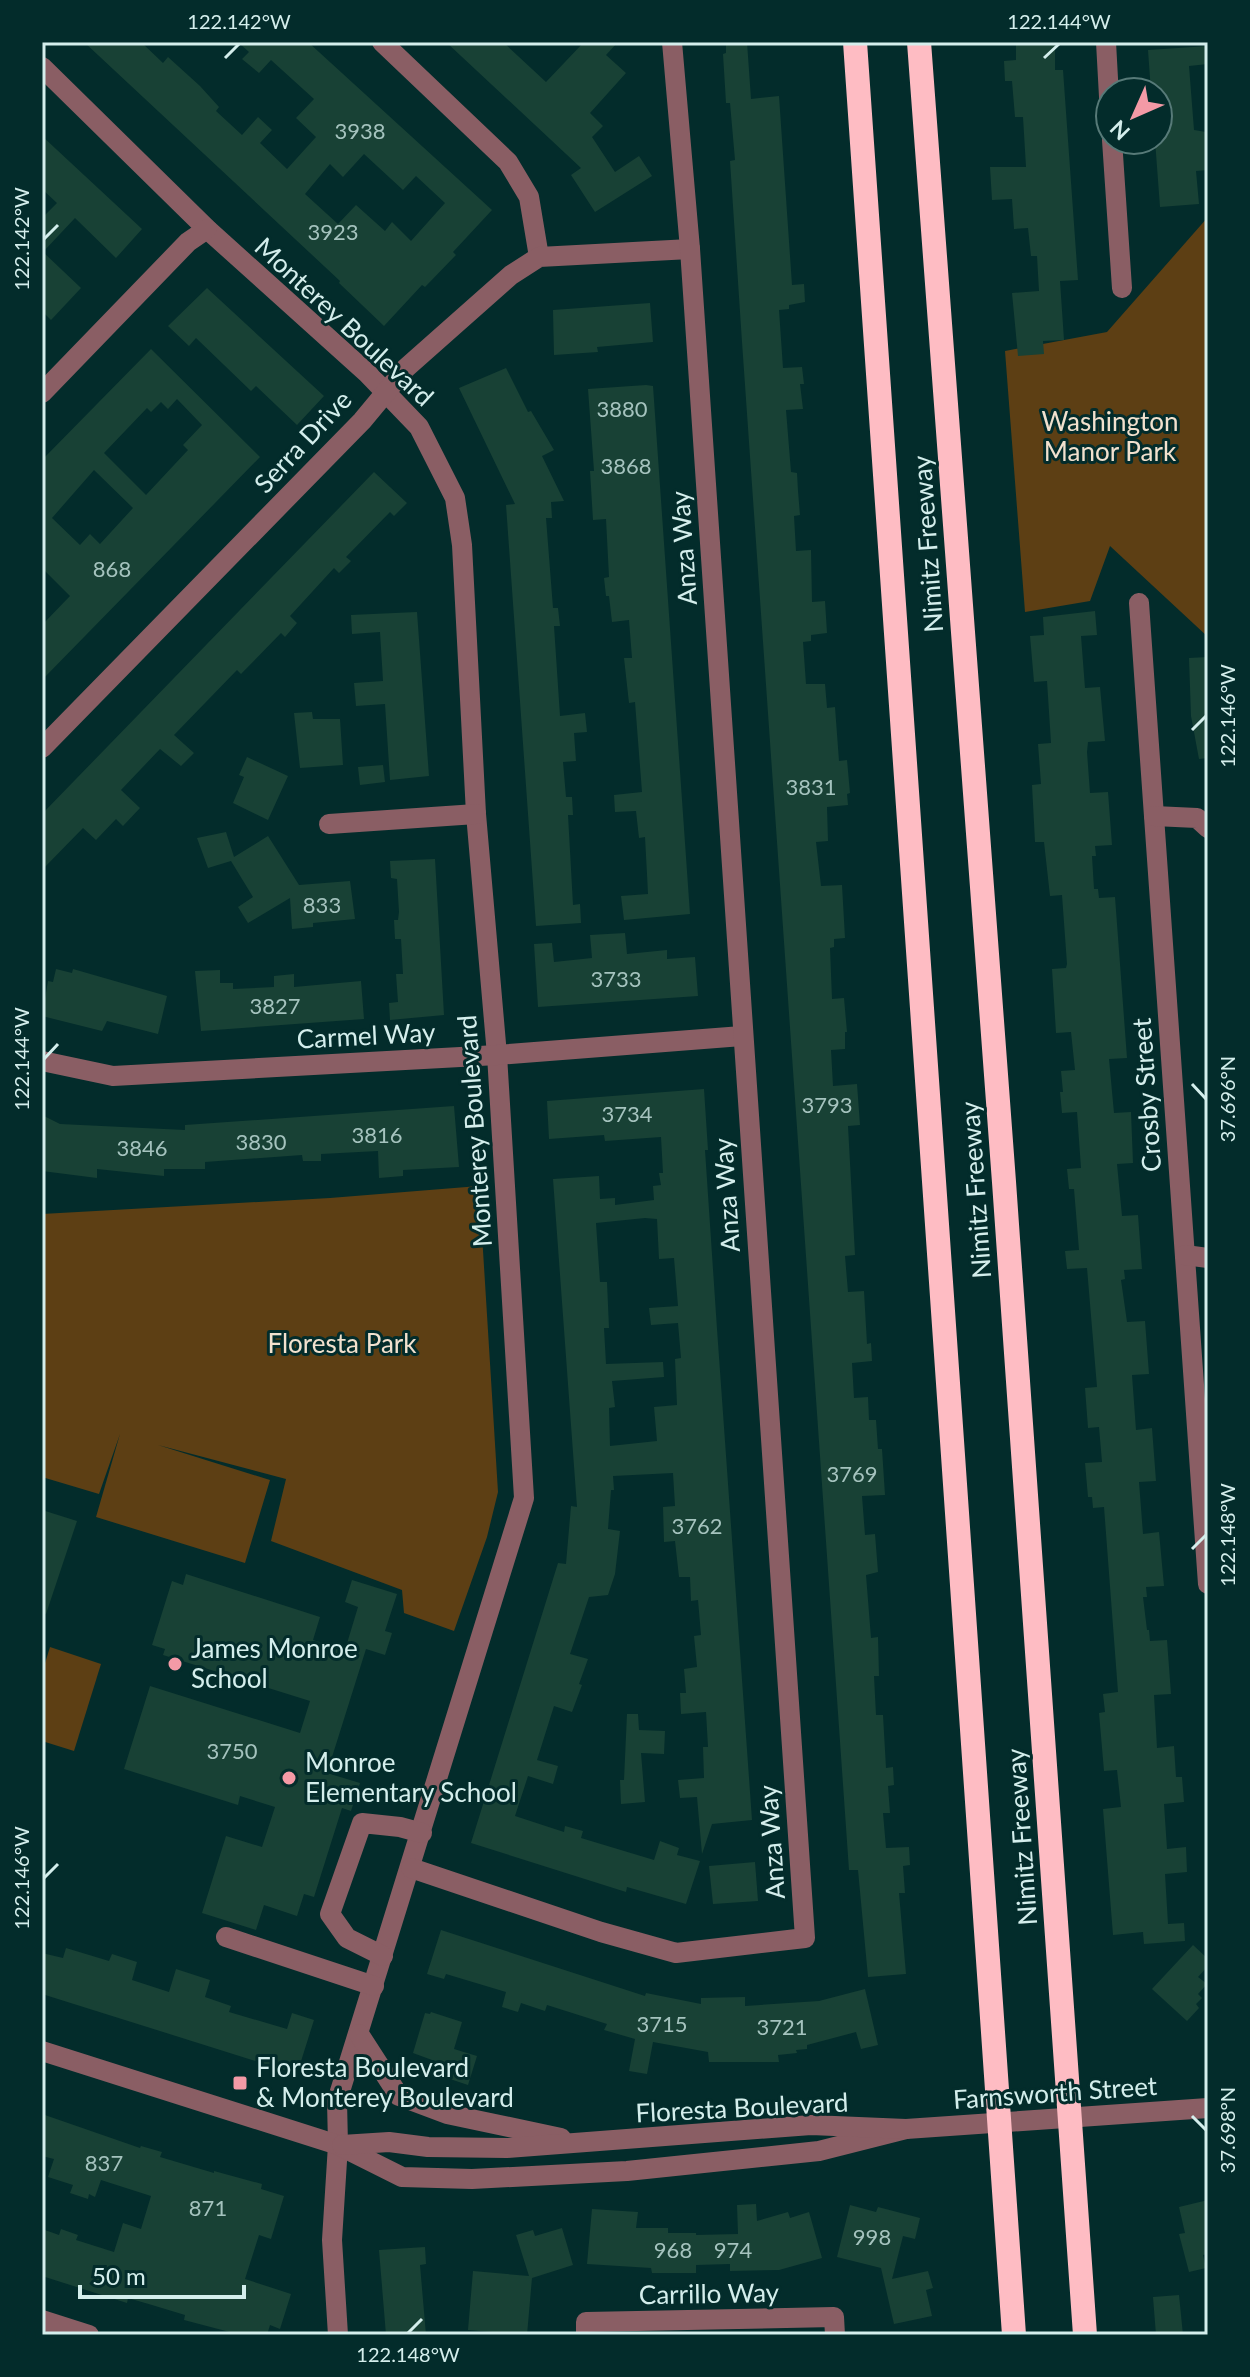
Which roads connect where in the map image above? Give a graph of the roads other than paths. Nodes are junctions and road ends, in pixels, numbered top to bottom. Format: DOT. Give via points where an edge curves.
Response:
graph roads {
  1 [pos="382,42"];
  2 [pos="672,42"];
  3 [pos="855,42"];
  4 [pos="919,42"];
  5 [pos="1106,42"];
  6 [pos="42,67"];
  7 [pos="1108,76"];
  8 [pos="1113,156"];
  9 [pos="207,229"];
  10 [pos="690,249"];
  11 [pos="539,257"];
  12 [pos="1122,288"];
  13 [pos="386,391"];
  14 [pos="42,393"];
  15 [pos="1139,603"];
  16 [pos="42,748"];
  17 [pos="476,814"];
  18 [pos="1154,816"];
  19 [pos="329,824"];
  20 [pos="1208,828"];
  21 [pos="742,1036"];
  22 [pos="497,1055"];
  23 [pos="42,1061"];
  24 [pos="1185,1255"];
  25 [pos="1208,1258"];
  26 [pos="1208,1584"];
  27 [pos="422,1833"];
  28 [pos="411,1868"];
  29 [pos="226,1937"];
  30 [pos="383,1956"];
  31 [pos="374,1986"];
  32 [pos="359,2034"];
  33 [pos="42,2051"];
  34 [pos="1208,2108"];
  35 [pos="906,2129"];
  36 [pos="584,2143"];
  37 [pos="338,2145"];
  38 [pos="42,2320"];
  39 [pos="834,2326"];
  40 [pos="586,2329"];
  41 [pos="89,2335"];
  42 [pos="338,2335"];
  43 [pos="1014,2335"];
  44 [pos="1085,2335"];
  1 -- 11 [label="street" via="508,162 529,197"];
  2 -- 10 [label="street, Anza Way"];
  3 -- 43 [label="highway, Nimitz Freeway"];
  4 -- 44 [label="highway, Nimitz Freeway"];
  5 -- 7 [label="street"];
  6 -- 9 [label="street, Monterey Boulevard"];
  8 -- 12 [label="street"];
  9 -- 13 [label="street, Monterey Boulevard"];
  9 -- 14 [label="street" via="188,242"];
  10 -- 11 [label="street"];
  10 -- 21 [label="street, Anza Way"];
  11 -- 13 [label="street, Serra Drive" via="511,275"];
  13 -- 16 [label="street, Serra Drive"];
  13 -- 17 [label="street, Monterey Boulevard" via="419,427 455,498"];
  15 -- 18 [label="street, Crosby Street"];
  17 -- 19 [label="street"];
  17 -- 22 [label="street, Monterey Boulevard"];
  18 -- 20 [label="street" via="1197,818"];
  18 -- 24 [label="street, Crosby Street"];
  21 -- 22 [label="street, Carmel Way"];
  21 -- 28 [label="street, Anza Way" via="805,1938 676,1953"];
  22 -- 23 [label="street, Carmel Way" via="113,1076"];
  22 -- 27 [label="street, Monterey Boulevard" via="524,1498"];
  24 -- 25 [label="street"];
  24 -- 26 [label="street, Crosby Street"];
  27 -- 28 [label="street, Monterey Boulevard"];
  27 -- 30 [label="street" via="362,1823 330,1914 347,1938"];
  28 -- 30 [label="street, Monterey Boulevard"];
  29 -- 31 [label="street"];
  30 -- 31 [label="street, Monterey Boulevard"];
  31 -- 32 [label="street, Monterey Boulevard"];
  32 -- 36 [label="street" via="399,2096 447,2114"];
  32 -- 37 [label="street, Monterey Boulevard" via="337,2101"];
  33 -- 37 [label="street, Floresta Boulevard"];
  34 -- 35 [label="street, Farnsworth Street"];
  35 -- 36 [label="street, Floresta Boulevard" via="811,2125"];
  35 -- 37 [label="street, Floresta Boulevard" via="819,2151 627,2171 472,2179 402,2177"];
  36 -- 37 [label="street, Floresta Boulevard" via="507,2148"];
  37 -- 42 [label="street, Monterey Boulevard" via="332,2240"];
  38 -- 41 [label="street"];
  39 -- 40 [label="street, Carrillo Way"];
}
